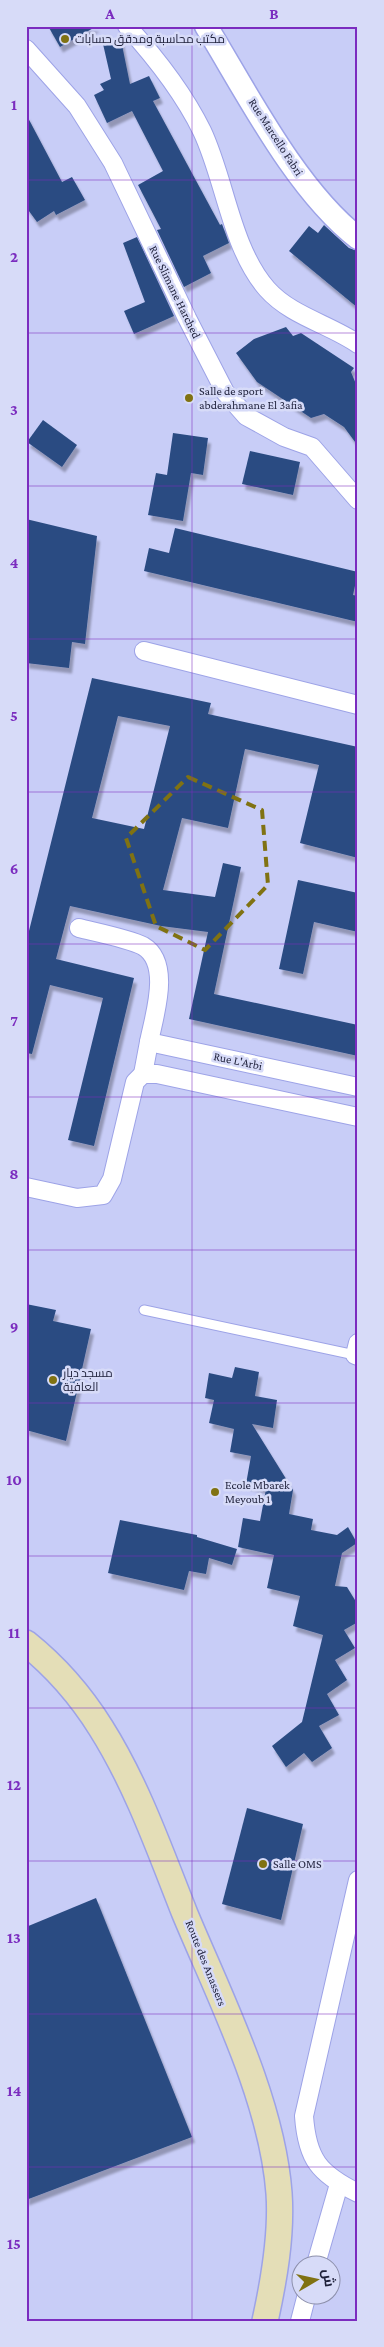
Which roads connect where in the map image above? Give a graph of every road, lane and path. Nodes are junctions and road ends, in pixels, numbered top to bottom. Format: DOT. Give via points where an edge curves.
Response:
graph roads {
  1 [pos="127,26"];
  2 [pos="206,26"];
  3 [pos="26,49"];
  4 [pos="358,238"];
  5 [pos="358,344"];
  6 [pos="358,500"];
  7 [pos="144,651"];
  8 [pos="358,705"];
  9 [pos="79,928"];
  10 [pos="149,1042"];
  11 [pos="143,1074"];
  12 [pos="358,1087"];
  13 [pos="358,1117"];
  14 [pos="26,1187"];
  15 [pos="144,1310"];
  16 [pos="357,1352"];
  17 [pos="26,1634"];
  18 [pos="35,1650"];
  19 [pos="358,1880"];
  20 [pos="339,2184"];
  21 [pos="358,2193"];
  22 [pos="319,2254"];
  23 [pos="304,2304"];
  24 [pos="265,2321"];
  25 [pos="300,2321"];
  1 -- 5 [label="street" via="176,86 202,132 234,224 250,262 267,289 288,308"];
  2 -- 4 [label="street, Rue Marcello Fabri" via="313,194 342,226"];
  3 -- 6 [label="street, Rue Slimane Harched" via="77,106 113,163 225,392 246,416 284,437 312,447"];
  7 -- 8 [label="street"];
  9 -- 10 [label="street" via="143,946 152,954 160,984"];
  10 -- 11 [label="street"];
  10 -- 12 [label="street, Rue L'Arbi"];
  11 -- 13 [label="street" via="157,1074"];
  11 -- 14 [label="street" via="135,1082 112,1179 103,1195 77,1198"];
  15 -- 16 [label="lane"];
  17 -- 18 [label="main road, Route des Anassers"];
  18 -- 24 [label="main road, Route des Anassers" via="79,1695 131,1782 255,2085 272,2148 279,2194 274,2274"];
  19 -- 20 [label="street" via="304,2116 306,2139 316,2164"];
  20 -- 21 [label="street"];
  20 -- 22 [label="street"];
  23 -- 25 [label="street"];
}
